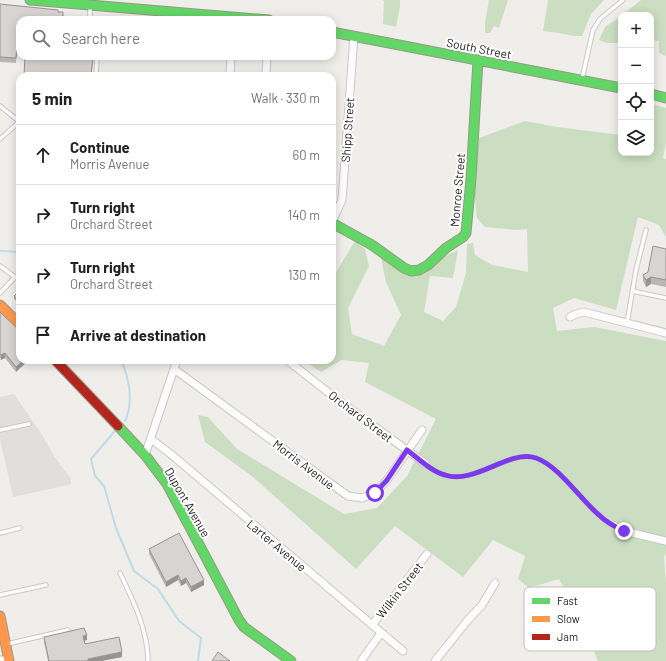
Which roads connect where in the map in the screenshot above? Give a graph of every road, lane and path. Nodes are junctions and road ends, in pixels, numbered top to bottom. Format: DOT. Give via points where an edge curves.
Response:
graph roads {
  1 [pos="30,0"];
  2 [pos="623,0"];
  3 [pos="79,2"];
  4 [pos="90,5"];
  5 [pos="90,16"];
  6 [pos="211,16"];
  7 [pos="336,33"];
  8 [pos="354,36"];
  9 [pos="97,60"];
  10 [pos="231,60"];
  11 [pos="267,60"];
  12 [pos="478,60"];
  13 [pos="96,72"];
  14 [pos="230,72"];
  15 [pos="266,72"];
  16 [pos="582,80"];
  17 [pos="618,87"];
  18 [pos="654,95"];
  19 [pos="666,98"];
  20 [pos="0,106"];
  21 [pos="16,119"];
  22 [pos="16,125"];
  23 [pos="0,139"];
  24 [pos="336,214"];
  25 [pos="336,225"];
  26 [pos="646,230"];
  27 [pos="0,266"];
  28 [pos="632,291"];
  29 [pos="0,293"];
  30 [pos="666,298"];
  31 [pos="0,305"];
  32 [pos="570,317"];
  33 [pos="16,321"];
  34 [pos="627,323"];
  35 [pos="666,333"];
  36 [pos="59,364"];
  37 [pos="176,364"];
  38 [pos="292,364"];
  39 [pos="174,369"];
  40 [pos="29,424"];
  41 [pos="0,430"];
  42 [pos="422,430"];
  43 [pos="151,439"];
  44 [pos="407,450"];
  45 [pos="145,455"];
  46 [pos="426,464"];
  47 [pos="615,526"];
  48 [pos="20,528"];
  49 [pos="0,533"];
  50 [pos="666,541"];
  51 [pos="427,554"];
  52 [pos="120,573"];
  53 [pos="495,583"];
  54 [pos="46,585"];
  55 [pos="0,595"];
  56 [pos="0,616"];
  57 [pos="372,625"];
  58 [pos="68,630"];
  59 [pos="381,633"];
  60 [pos="6,645"];
  61 [pos="403,651"];
  62 [pos="6,660"];
  63 [pos="148,661"];
  64 [pos="290,661"];
  65 [pos="361,661"];
  66 [pos="435,661"];
  1 -- 3 [label="street"];
  2 -- 16 [label="lane" via="600,19 593,30"];
  3 -- 4 [label="street"];
  4 -- 5 [label="lane"];
  4 -- 6 [label="street"];
  7 -- 8 [label="street, South Street"];
  8 -- 12 [label="street, South Street"];
  8 -- 24 [label="street, Shipp Street" via="342,200"];
  9 -- 13 [label="lane"];
  10 -- 14 [label="street"];
  11 -- 15 [label="street"];
  12 -- 16 [label="street, South Street"];
  12 -- 25 [label="street, Monroe Street" via="471,179 466,233 463,237 446,248 428,265 411,271"];
  16 -- 17 [label="street, South Street"];
  18 -- 19 [label="street"];
  20 -- 21 [label="lane"];
  22 -- 23 [label="lane"];
  26 -- 28 [label="lane"];
  27 -- 29 [label="lane" via="14,277"];
  28 -- 30 [label="lane"];
  28 -- 34 [label="lane"];
  31 -- 33 [label="street"];
  32 -- 34 [label="street" via="584,312"];
  34 -- 35 [label="street"];
  36 -- 45 [label="street, Dupont Avenue"];
  37 -- 39 [label="street"];
  38 -- 44 [label="street, Orchard Street"];
  39 -- 43 [label="street"];
  39 -- 44 [label="street, Morris Avenue" via="348,496 362,498 375,493"];
  40 -- 41 [label="lane"];
  42 -- 44 [label="street, Morris Avenue"];
  43 -- 45 [label="street"];
  43 -- 57 [label="street, Larter Avenue"];
  44 -- 46 [label="street, Orchard Street"];
  45 -- 64 [label="street, Dupont Avenue" via="167,484 239,620 244,627"];
  46 -- 47 [label="path" via="434,471 458,477 471,475 519,457 537,458 552,468 598,515"];
  47 -- 50 [label="street" via="624,531"];
  48 -- 49 [label="lane"];
  51 -- 57 [label="street, Wilkin Street"];
  52 -- 63 [label="lane" via="140,621"];
  53 -- 66 [label="street" via="482,604"];
  54 -- 55 [label="lane"];
  56 -- 60 [label="street"];
  57 -- 59 [label="street, Larter Avenue"];
  58 -- 60 [label="lane"];
  59 -- 61 [label="street, Larter Avenue"];
  59 -- 65 [label="street, Wilkin Street"];
  60 -- 62 [label="street"];
}
